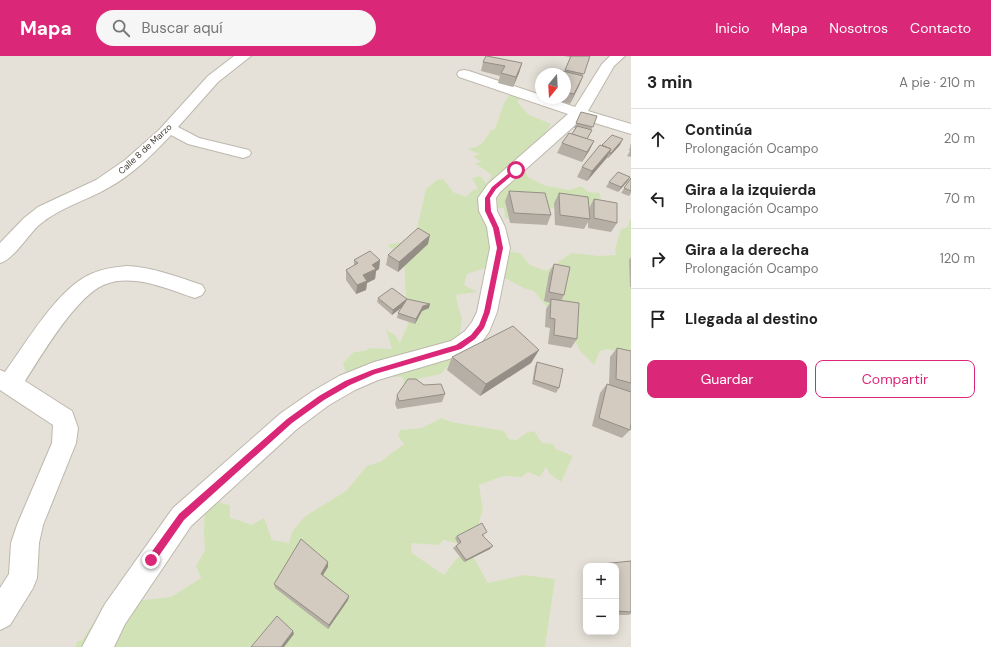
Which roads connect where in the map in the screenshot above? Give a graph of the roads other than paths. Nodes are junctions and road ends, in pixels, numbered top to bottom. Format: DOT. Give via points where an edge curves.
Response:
graph roads {
  1 [pos="244,56"];
  2 [pos="618,56"];
  3 [pos="464,74"];
  4 [pos="579,113"];
  5 [pos="169,128"];
  6 [pos="631,128"];
  7 [pos="243,153"];
  8 [pos="3,248"];
  9 [pos="195,290"];
  10 [pos="5,382"];
  11 [pos="0,615"];
  12 [pos="97,647"];
  1 -- 5 [label="street, Calle 8 de Marzo" via="206,85"];
  2 -- 4 [label="street" via="609,64"];
  3 -- 4 [label="street"];
  4 -- 6 [label="street"];
  4 -- 12 [label="street" via="494,188 487,198 488,211 496,228 500,248 487,312 473,337 458,348 374,372 347,383 289,421 182,517 115,614"];
  5 -- 7 [label="street" via="194,141"];
  5 -- 8 [label="street, Calle 8 de Marzo" via="118,174 86,193 43,213"];
  9 -- 10 [label="street" via="137,274 111,275 97,280 69,303"];
  10 -- 11 [label="street" via="64,419 66,428 64,443 30,525 25,543 22,578"];
}
